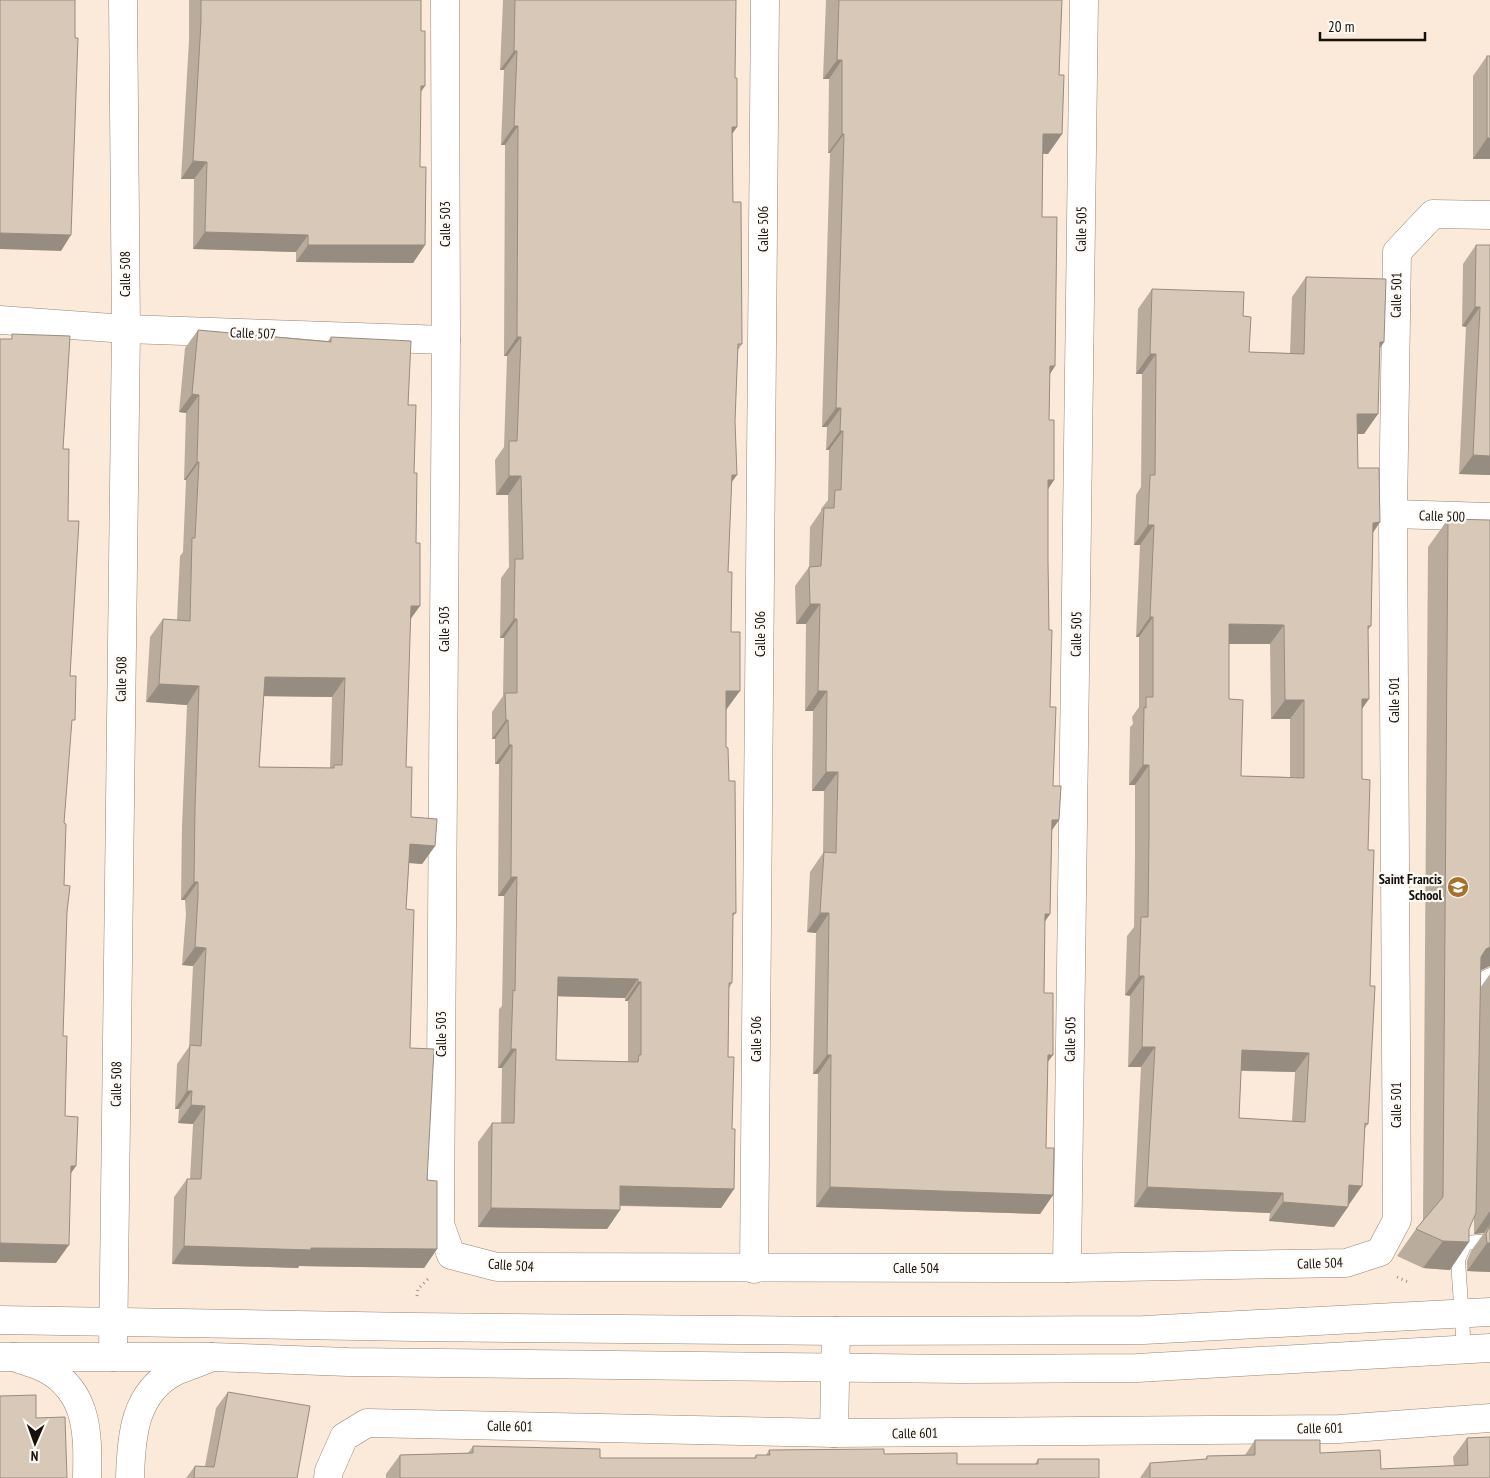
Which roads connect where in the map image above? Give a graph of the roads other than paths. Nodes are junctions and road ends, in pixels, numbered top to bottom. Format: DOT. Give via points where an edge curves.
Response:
graph roads {
  1 [pos="123,0"];
  2 [pos="445,0"];
  3 [pos="765,0"];
  4 [pos="1084,0"];
  5 [pos="1490,214"];
  6 [pos="0,320"];
  7 [pos="126,329"];
  8 [pos="446,340"];
  9 [pos="1393,514"];
  10 [pos="1490,518"];
  11 [pos="1490,975"];
  12 [pos="1470,1005"];
  13 [pos="1490,1241"];
  14 [pos="451,1255"];
  15 [pos="1371,1255"];
  16 [pos="1067,1268"];
  17 [pos="754,1269"];
  18 [pos="1490,1312"];
  19 [pos="1462,1313"];
  20 [pos="0,1320"];
  21 [pos="113,1321"];
  22 [pos="836,1331"];
  23 [pos="1477,1349"];
  24 [pos="7,1357"];
  25 [pos="113,1357"];
  26 [pos="212,1357"];
  27 [pos="836,1367"];
  28 [pos="1490,1418"];
  29 [pos="834,1434"];
  30 [pos="87,1478"];
  31 [pos="130,1478"];
  32 [pos="328,1478"];
  1 -- 7 [label="street, Calle 508"];
  2 -- 8 [label="street, Calle 503"];
  3 -- 17 [label="street, Calle 506"];
  4 -- 16 [label="street, Calle 505"];
  5 -- 9 [label="street, Calle 501" via="1433,214 1397,252"];
  6 -- 7 [label="street, Calle 507"];
  7 -- 8 [label="street, Calle 507"];
  7 -- 21 [label="street, Calle 508"];
  8 -- 14 [label="street, Calle 503" via="440,1224"];
  9 -- 10 [label="street, Calle 500"];
  9 -- 15 [label="street, Calle 501" via="1397,1220"];
  11 -- 12 [label="lane" via="1470,986"];
  13 -- 19 [label="lane" via="1465,1238 1458,1260"];
  14 -- 17 [label="street, Calle 504" via="496,1267"];
  15 -- 16 [label="street, Calle 504" via="1346,1263"];
  16 -- 17 [label="street, Calle 504"];
  18 -- 19 [label="street"];
  19 -- 22 [label="street" via="1144,1330"];
  19 -- 23 [label="lane"];
  20 -- 21 [label="street"];
  21 -- 22 [label="street"];
  21 -- 25 [label="street, Calle 508"];
  22 -- 27 [label="street"];
  23 -- 27 [label="street" via="1137,1368"];
  24 -- 25 [label="street"];
  24 -- 30 [label="street" via="46,1370 65,1383 81,1405 88,1442"];
  25 -- 26 [label="street"];
  26 -- 27 [label="street" via="348,1362"];
  26 -- 31 [label="street" via="174,1372 153,1389 138,1410 130,1444"];
  27 -- 29 [label="street"];
  28 -- 29 [label="street, Calle 601" via="1339,1428"];
  29 -- 32 [label="street, Calle 601" via="367,1423 344,1437"];
}
